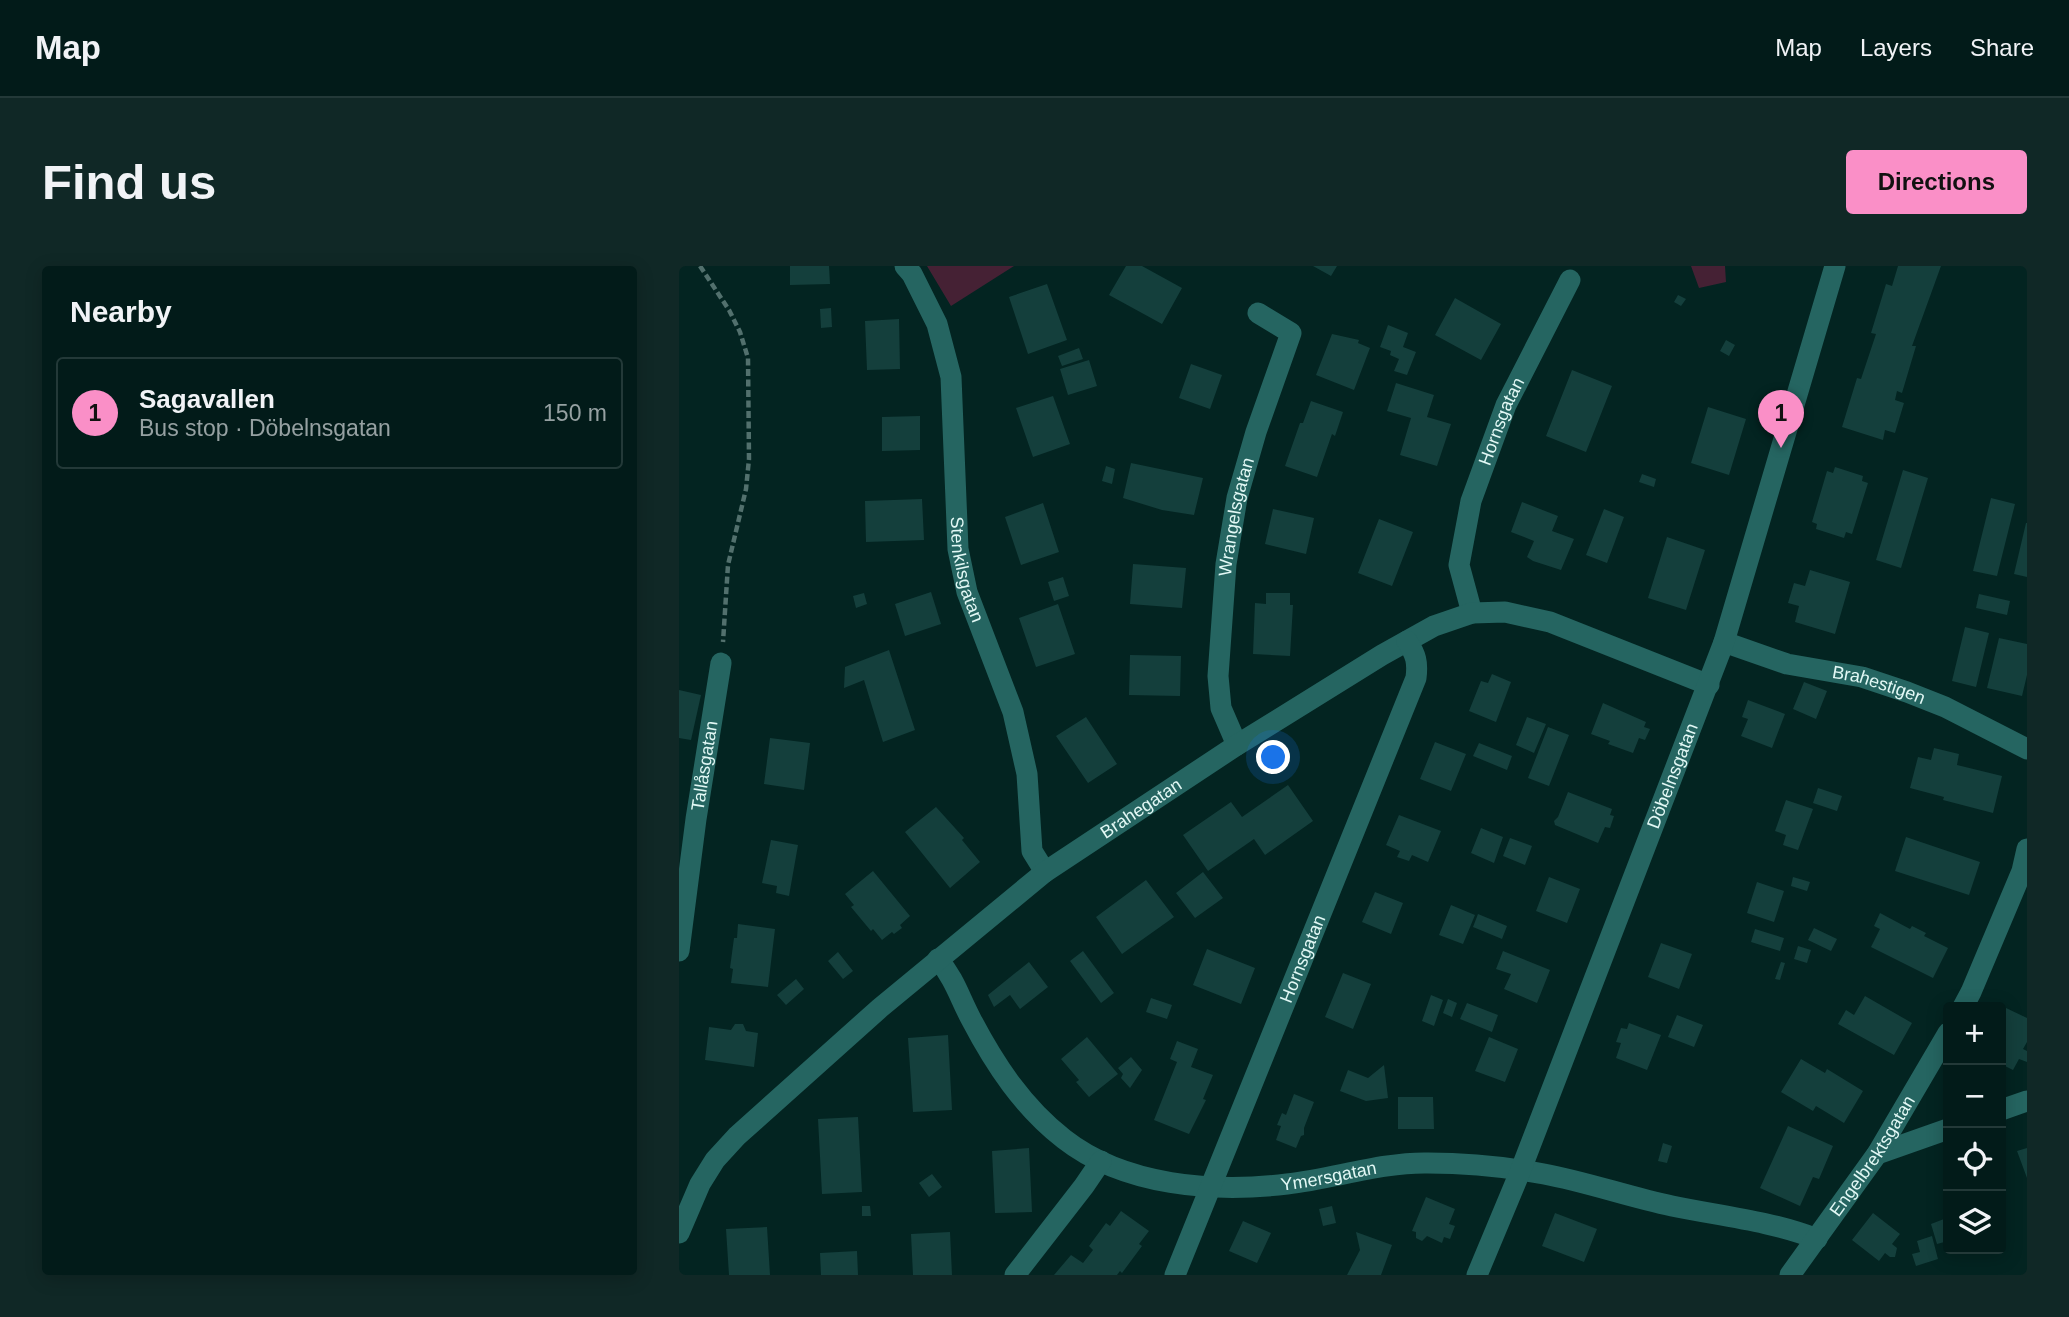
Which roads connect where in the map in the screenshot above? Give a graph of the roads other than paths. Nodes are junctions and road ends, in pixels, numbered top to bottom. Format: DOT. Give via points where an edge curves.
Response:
graph roads {
  1 [pos="905,266"];
  2 [pos="1835,266"];
  3 [pos="1570,280"];
  4 [pos="1258,313"];
  5 [pos="1472,613"];
  6 [pos="1407,641"];
  7 [pos="1724,642"];
  8 [pos="721,663"];
  9 [pos="1709,685"];
  10 [pos="1237,745"];
  11 [pos="2027,749"];
  12 [pos="2027,849"];
  13 [pos="1045,872"];
  14 [pos="679,951"];
  15 [pos="938,959"];
  16 [pos="1966,1002"];
  17 [pos="1943,1042"];
  18 [pos="2027,1101"];
  19 [pos="2006,1108"];
  20 [pos="1943,1131"];
  21 [pos="1877,1154"];
  22 [pos="1101,1161"];
  23 [pos="1520,1172"];
  24 [pos="1211,1187"];
  25 [pos="686,1191"];
  26 [pos="679,1233"];
  27 [pos="1817,1239"];
  28 [pos="1015,1275"];
  29 [pos="1175,1275"];
  30 [pos="1477,1275"];
  31 [pos="1790,1275"];
  1 -- 13 [label="street, Stenkilsgatan" via="937,324 951,377 958,549 967,592 1013,712 1027,774 1033,851"];
  2 -- 7 [label="street, Döbelnsgatan"];
  3 -- 5 [label="street, Hornsgatan" via="1506,404 1472,501 1459,565"];
  4 -- 10 [label="street, Wrangelsgatan" via="1291,333 1237,498 1226,564 1219,676 1221,708"];
  5 -- 6 [label="street, Brahegatan"];
  5 -- 9 [label="street, Brahegatan" via="1505,612 1550,622"];
  6 -- 10 [label="street, Brahegatan"];
  6 -- 24 [label="street, Hornsgatan" via="1416,654 1416,678"];
  7 -- 9 [label="street, Döbelnsgatan"];
  7 -- 11 [label="street, Brahestigen" via="1787,664 1862,677 1907,692"];
  8 -- 14 [label="street, Tallåsgatan"];
  9 -- 23 [label="street, Döbelnsgatan"];
  10 -- 13 [label="street, Brahegatan"];
  12 -- 16 [label="street" via="2022,872"];
  13 -- 15 [label="street, Brahegatan"];
  15 -- 22 [label="street, Ymersgatan" via="1016,1093 1066,1141"];
  15 -- 25 [label="street, Brahegatan" via="737,1136"];
  17 -- 21 [label="street, Engelbrektsgatan"];
  18 -- 19 [label="street"];
  20 -- 21 [label="street"];
  21 -- 27 [label="street, Engelbrektsgatan"];
  22 -- 24 [label="street, Ymersgatan" via="1169,1182"];
  22 -- 28 [label="street"];
  23 -- 24 [label="street, Ymersgatan" via="1426,1163 1286,1184"];
  23 -- 27 [label="street, Ymersgatan" via="1789,1228"];
  23 -- 30 [label="street, Döbelnsgatan"];
  24 -- 29 [label="street, Hornsgatan"];
  25 -- 26 [label="street, Brahegatan"];
  27 -- 31 [label="street, Engelbrektsgatan"];
}
